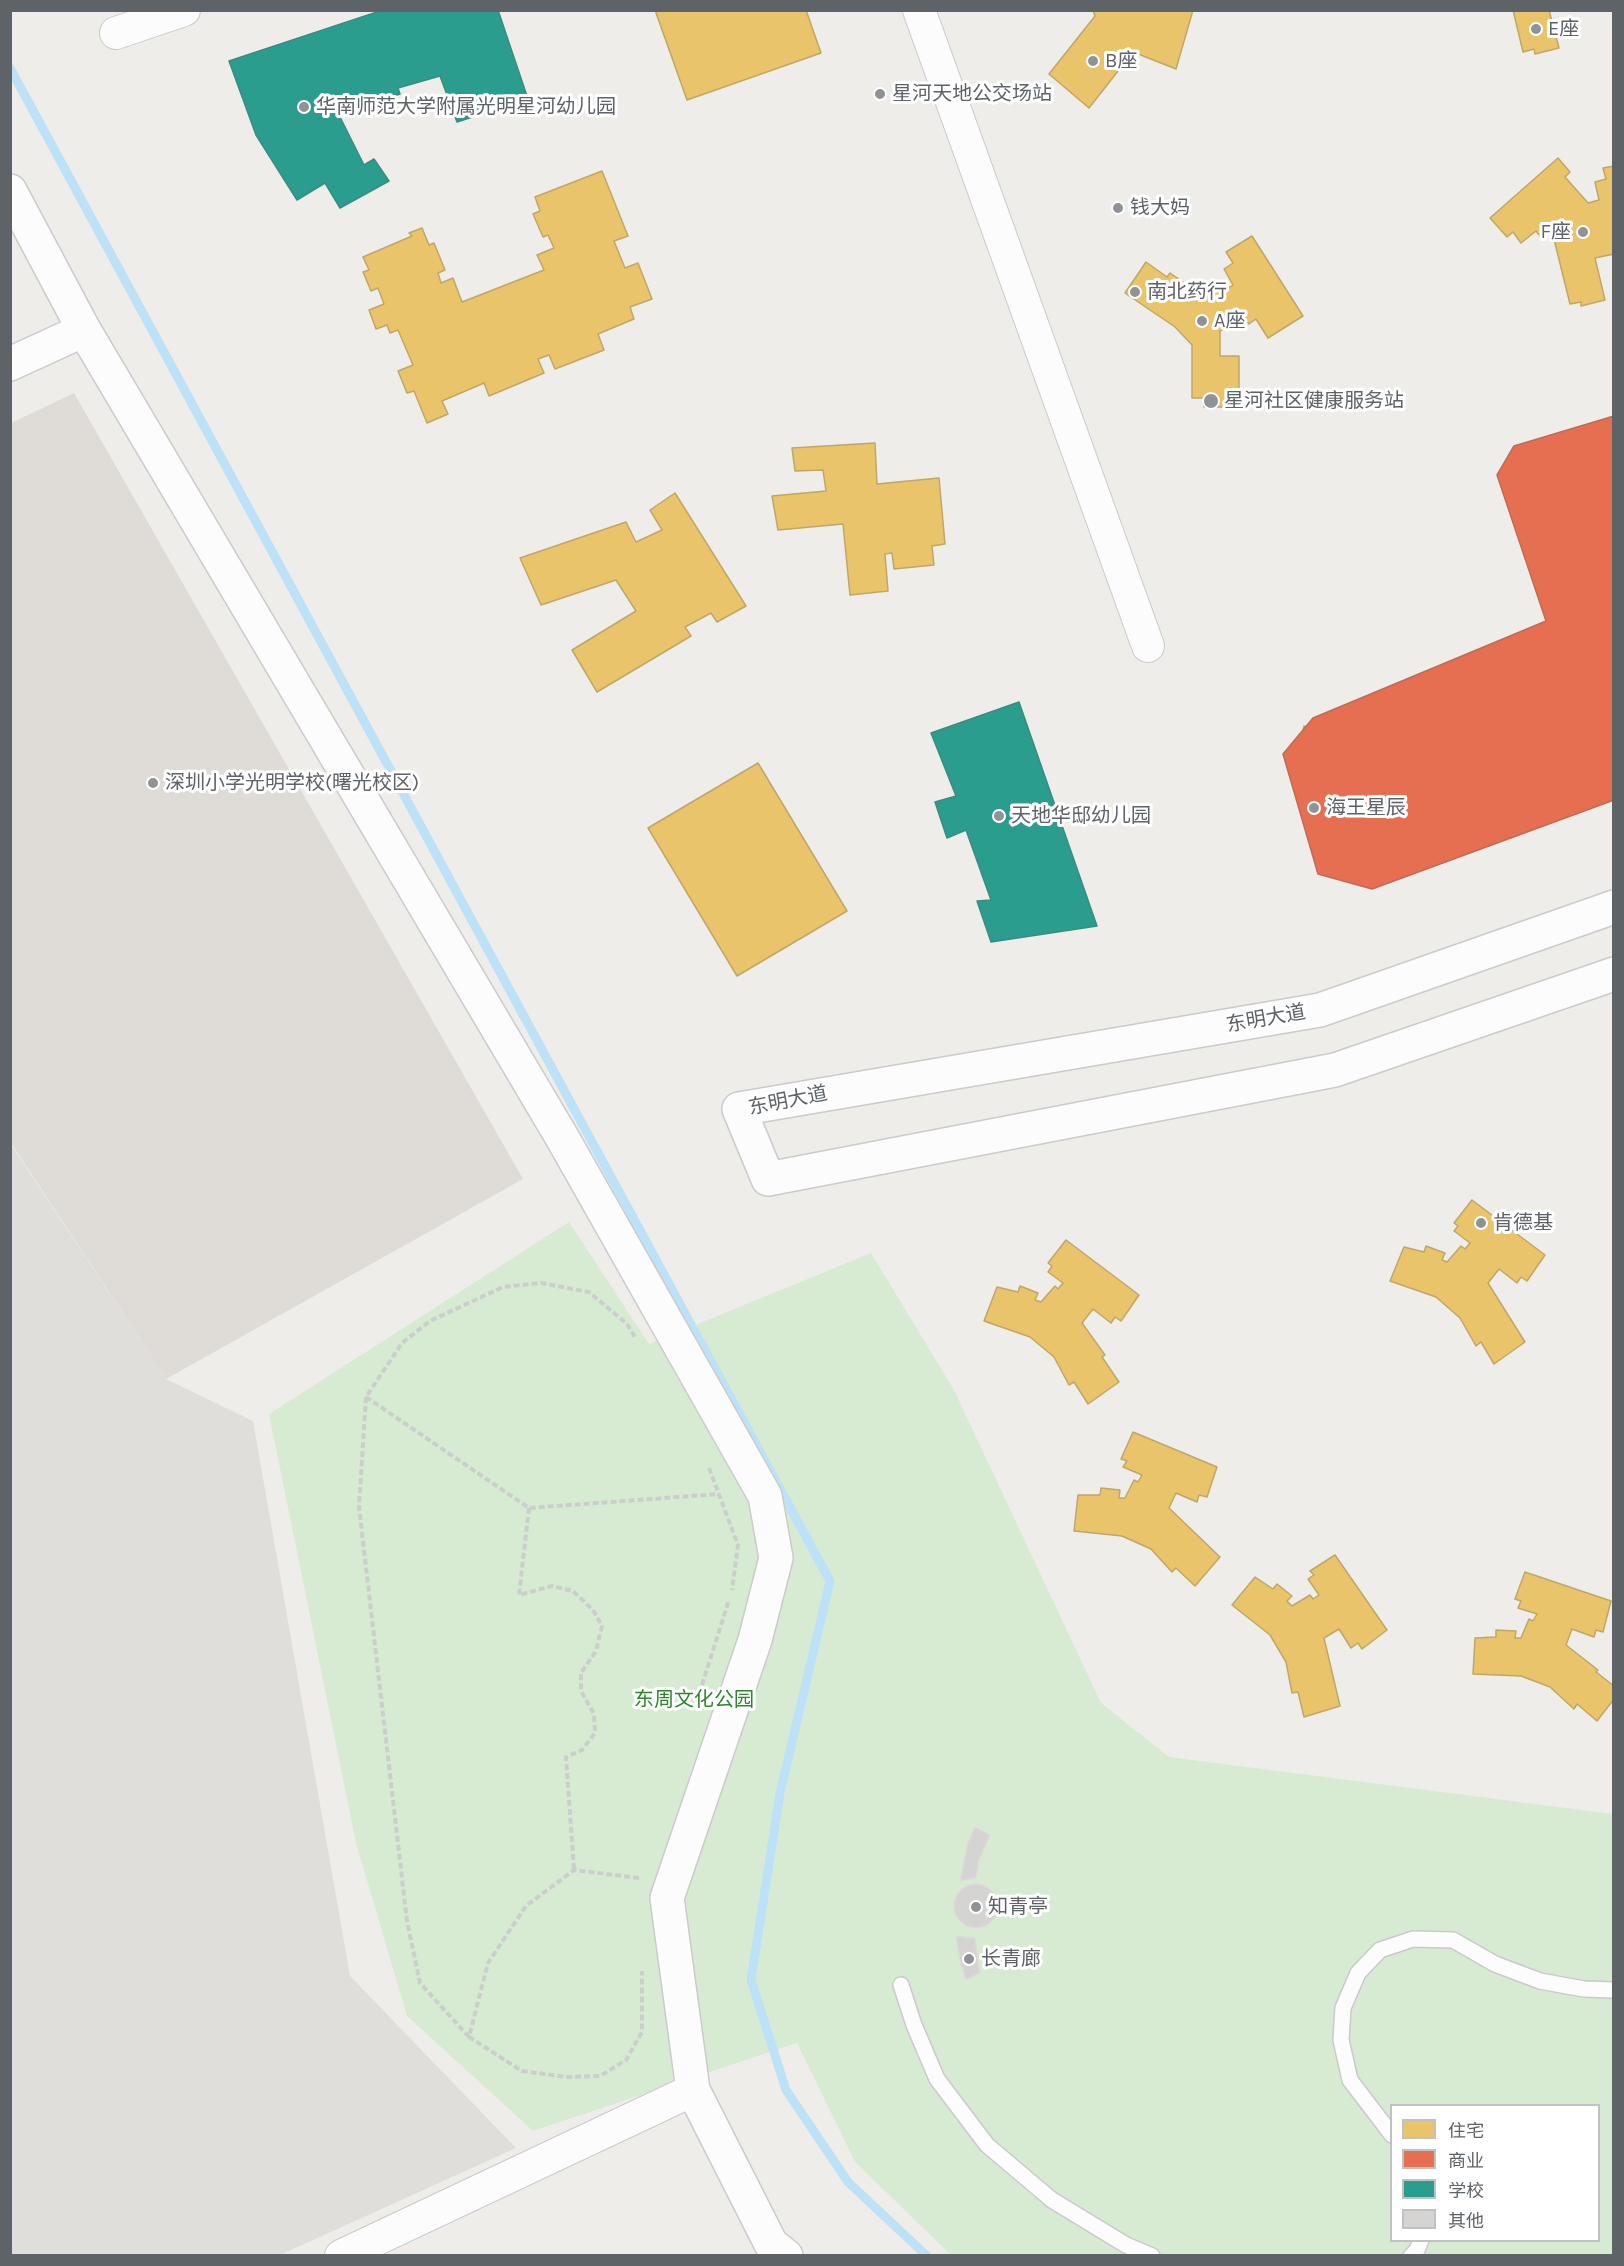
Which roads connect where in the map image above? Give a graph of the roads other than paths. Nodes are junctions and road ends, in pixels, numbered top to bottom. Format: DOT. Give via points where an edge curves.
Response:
graph roads {
  1 [pos="184,10"];
  2 [pos="919,10"];
  3 [pos="117,33"];
  4 [pos="10,191"];
  5 [pos="84,330"];
  6 [pos="10,364"];
  7 [pos="1148,646"];
  8 [pos="1614,907"];
  9 [pos="1614,974"];
  10 [pos="901,1985"];
  11 [pos="1614,1990"];
  12 [pos="693,2091"];
  13 [pos="1390,2133"];
  14 [pos="1421,2242"];
  15 [pos="341,2256"];
  16 [pos="786,2256"];
  17 [pos="1152,2256"];
  18 [pos="1411,2256"];
  1 -- 3 [label="street"];
  2 -- 7 [label="street"];
  4 -- 5 [label="street"];
  5 -- 6 [label="street"];
  5 -- 12 [label="street" via="562,1138 765,1496 776,1558 755,1640 667,1898"];
  8 -- 9 [label="street, 东明大道" via="1320,1010 740,1109 768,1179 1335,1070"];
  10 -- 17 [label="lane" via="937,2079 987,2145 1052,2200 1126,2245"];
  11 -- 13 [label="lane" via="1540,1981 1495,1964 1453,1940 1413,1939 1380,1950 1354,1982 1343,2008 1341,2040 1350,2080"];
  12 -- 15 [label="street"];
  12 -- 16 [label="street" via="771,2244"];
  14 -- 18 [label="lane"];
}
